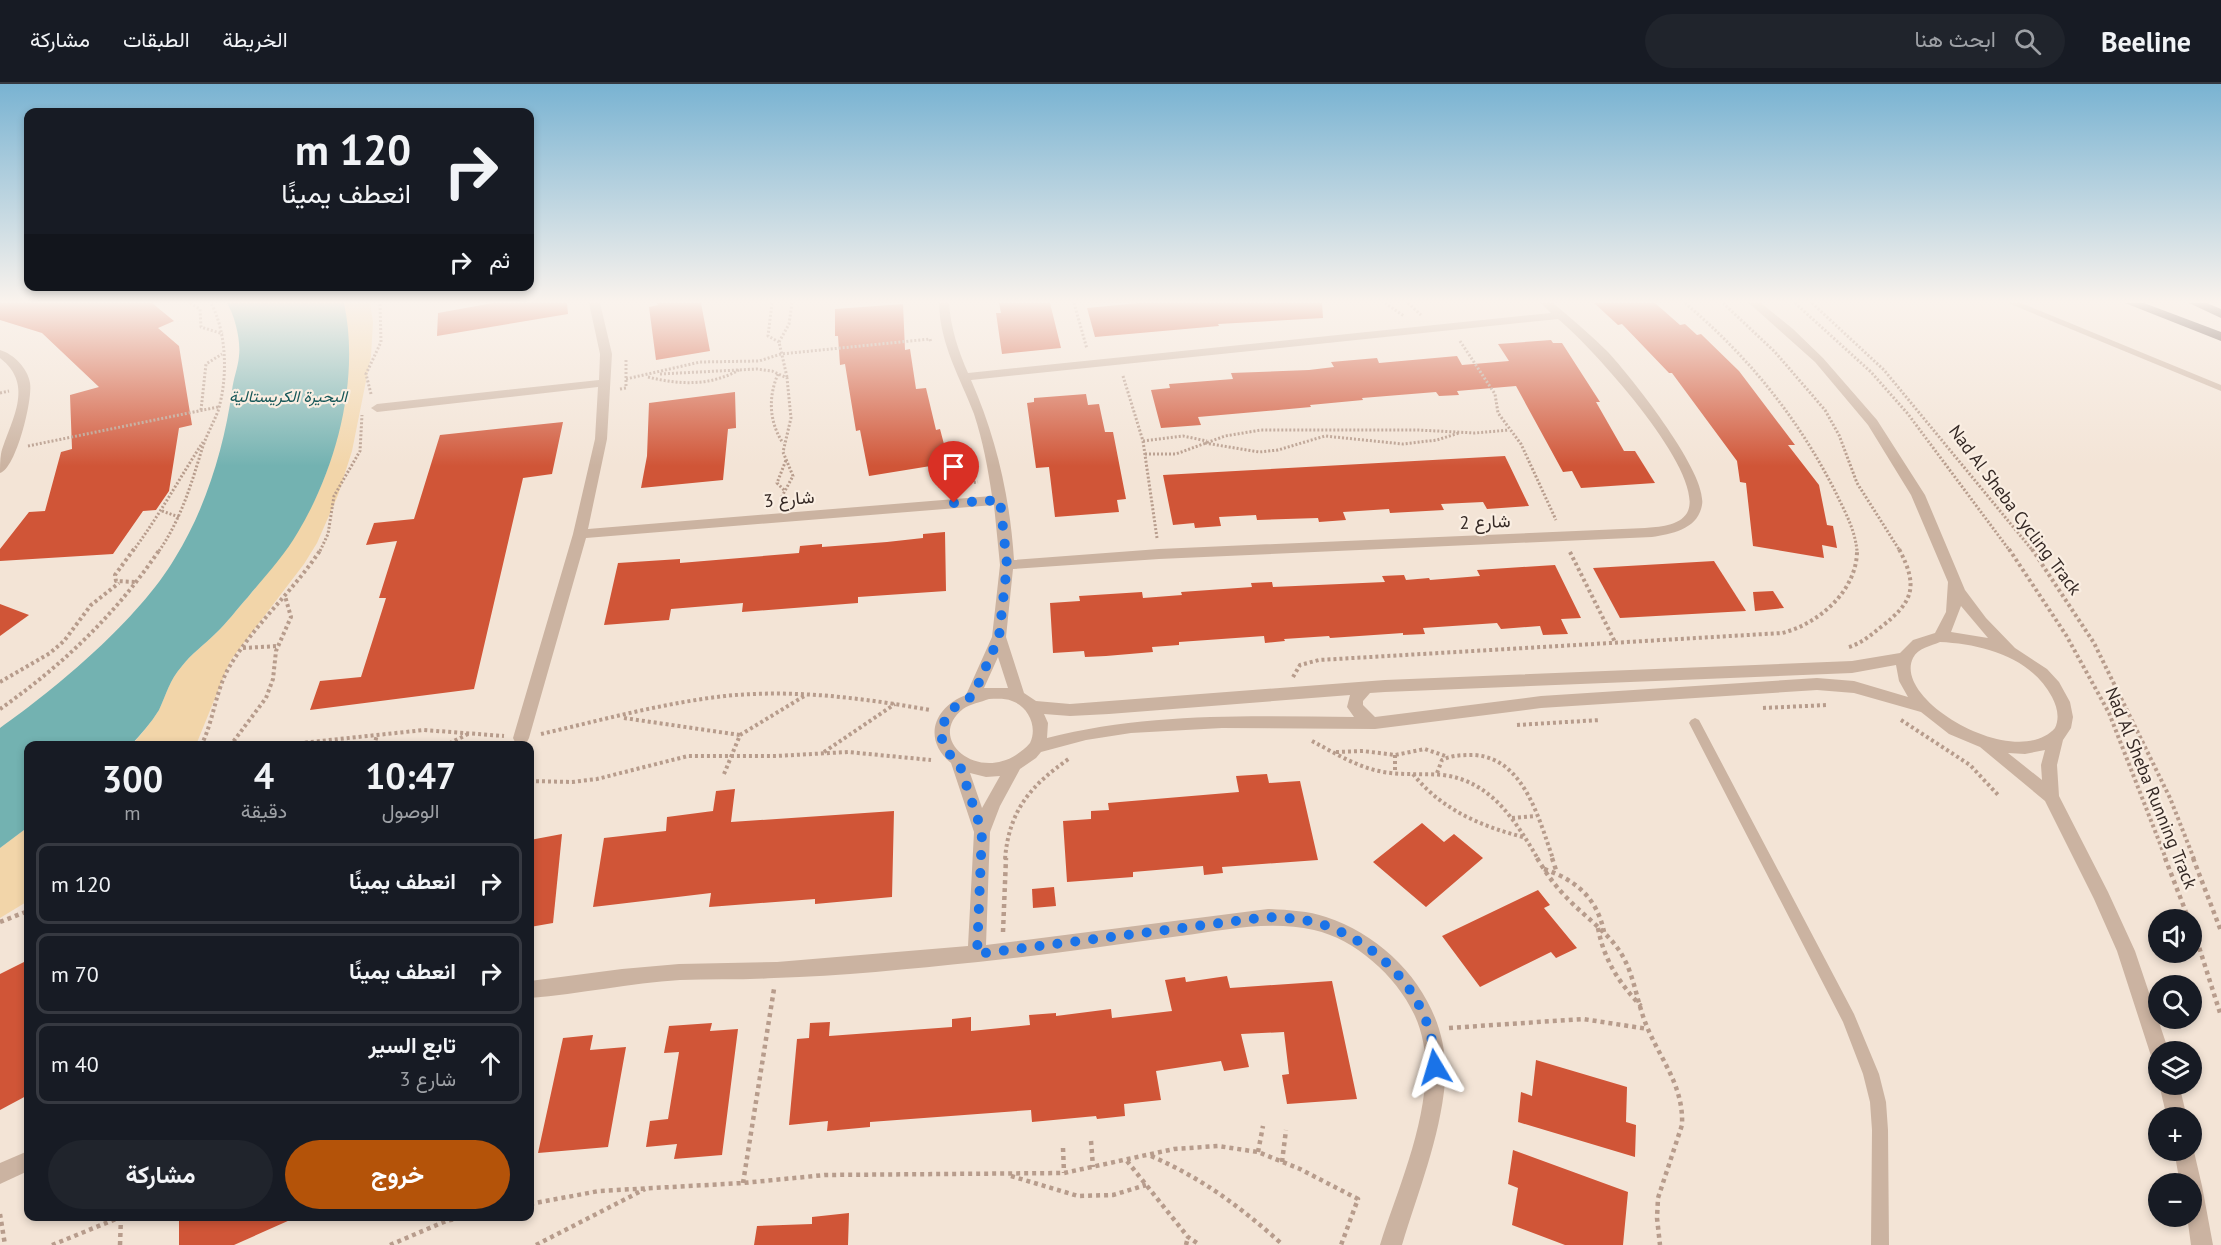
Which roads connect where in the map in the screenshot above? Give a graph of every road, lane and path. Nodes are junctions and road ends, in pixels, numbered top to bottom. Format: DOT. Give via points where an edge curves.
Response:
graph roads {
  1 [pos="6,357"];
  2 [pos="218,357"];
  3 [pos="223,357"];
  4 [pos="374,357"];
  5 [pos="605,357"];
  6 [pos="771,357"];
  7 [pos="782,357"];
  8 [pos="956,357"];
  9 [pos="1090,357"];
  10 [pos="1172,357"];
  11 [pos="1471,357"];
  12 [pos="1606,357"];
  13 [pos="1741,357"];
  14 [pos="1780,357"];
  15 [pos="1816,357"];
  16 [pos="1855,357"];
  17 [pos="1870,357"];
  18 [pos="2145,357"];
  19 [pos="759,361"];
  20 [pos="1118,363"];
  21 [pos="1092,365"];
  22 [pos="757,369"];
  23 [pos="740,370"];
  24 [pos="653,374"];
  25 [pos="778,374"];
  26 [pos="645,376"];
  27 [pos="963,377"];
  28 [pos="626,378"];
  29 [pos="787,378"];
  30 [pos="604,383"];
  31 [pos="2221,388"];
  32 [pos="371,396"];
  33 [pos="219,407"];
  34 [pos="376,408"];
  35 [pos="201,410"];
  36 [pos="363,410"];
  37 [pos="1330,430"];
  38 [pos="1509,430"];
  39 [pos="1460,433"];
  40 [pos="206,436"];
  41 [pos="1332,436"];
  42 [pos="1143,441"];
  43 [pos="1207,442"];
  44 [pos="784,443"];
  45 [pos="9,450"];
  46 [pos="1145,454"];
  47 [pos="786,459"];
  48 [pos="0,469"];
  49 [pos="784,490"];
  50 [pos="780,500"];
  51 [pos="1000,500"];
  52 [pos="162,511"];
  53 [pos="179,517"];
  54 [pos="580,534"];
  55 [pos="1563,536"];
  56 [pos="1159,554"];
  57 [pos="1007,565"];
  58 [pos="1910,572"];
  59 [pos="1952,577"];
  60 [pos="120,582"];
  61 [pos="136,582"];
  62 [pos="285,596"];
  63 [pos="999,637"];
  64 [pos="1940,637"];
  65 [pos="1615,642"];
  66 [pos="278,646"];
  67 [pos="242,648"];
  68 [pos="2011,653"];
  69 [pos="1905,658"];
  70 [pos="1293,680"];
  71 [pos="0,682"];
  72 [pos="1365,688"];
  73 [pos="807,694"];
  74 [pos="973,696"];
  75 [pos="1018,697"];
  76 [pos="895,703"];
  77 [pos="1838,705"];
  78 [pos="1032,707"];
  79 [pos="1924,707"];
  80 [pos="1756,708"];
  81 [pos="0,709"];
  82 [pos="949,713"];
  83 [pos="1895,716"];
  84 [pos="621,717"];
  85 [pos="1375,723"];
  86 [pos="1695,723"];
  87 [pos="470,733"];
  88 [pos="377,735"];
  89 [pos="740,735"];
  90 [pos="521,738"];
  91 [pos="1306,738"];
  92 [pos="2056,738"];
  93 [pos="1977,740"];
  94 [pos="203,741"];
  95 [pos="234,741"];
  96 [pos="320,741"];
  97 [pos="375,741"];
  98 [pos="454,741"];
  99 [pos="1036,747"];
  100 [pos="825,752"];
  101 [pos="1335,752"];
  102 [pos="1078,753"];
  103 [pos="732,755"];
  104 [pos="1395,755"];
  105 [pos="1448,756"];
  106 [pos="959,763"];
  107 [pos="1013,766"];
  108 [pos="1395,773"];
  109 [pos="1413,773"];
  110 [pos="1437,773"];
  111 [pos="724,774"];
  112 [pos="534,781"];
  113 [pos="2000,796"];
  114 [pos="2051,796"];
  115 [pos="1536,816"];
  116 [pos="1512,818"];
  117 [pos="982,832"];
  118 [pos="1524,837"];
  119 [pos="1544,869"];
  120 [pos="1557,873"];
  121 [pos="2185,909"];
  122 [pos="24,913"];
  123 [pos="0,922"];
  124 [pos="1598,927"];
  125 [pos="2221,931"];
  126 [pos="1604,933"];
  127 [pos="1003,950"];
  128 [pos="977,954"];
  129 [pos="2202,956"];
  130 [pos="777,970"];
  131 [pos="534,989"];
  132 [pos="1642,1006"];
  133 [pos="2221,1016"];
  134 [pos="1430,1029"];
  135 [pos="1648,1029"];
  136 [pos="2155,1041"];
  137 [pos="1263,1126"];
  138 [pos="1286,1130"];
  139 [pos="1091,1141"];
  140 [pos="1063,1148"];
  141 [pos="1258,1152"];
  142 [pos="1150,1156"];
  143 [pos="1127,1161"];
  144 [pos="1282,1162"];
  145 [pos="24,1163"];
  146 [pos="1094,1168"];
  147 [pos="1064,1173"];
  148 [pos="0,1174"];
  149 [pos="1007,1174"];
  150 [pos="743,1183"];
  151 [pos="1146,1185"];
  152 [pos="646,1189"];
  153 [pos="534,1203"];
  154 [pos="0,1214"];
  155 [pos="111,1221"];
  156 [pos="121,1221"];
  157 [pos="447,1221"];
  158 [pos="2199,1227"];
  159 [pos="1188,1237"];
  160 [pos="401,1239"];
  161 [pos="5,1245"];
  162 [pos="52,1245"];
  163 [pos="120,1245"];
  164 [pos="390,1245"];
  165 [pos="396,1245"];
  166 [pos="536,1245"];
  167 [pos="1186,1245"];
  168 [pos="1200,1245"];
  169 [pos="1283,1245"];
  170 [pos="1341,1245"];
  171 [pos="1390,1245"];
  172 [pos="1660,1245"];
  173 [pos="1880,1245"];
  174 [pos="2202,1245"];
  1 -- 45 [label="street" via="21,374 24,387 21,416"];
  2 -- 35 [label="path" via="206,364"];
  3 -- 33 [label="path"];
  4 -- 32 [label="path" via="366,374"];
  5 -- 30 [label="street"];
  6 -- 19 [label="path"];
  7 -- 29 [label="path"];
  8 -- 27 [label="street"];
  9 -- 21 [label="path"];
  10 -- 20 [label="street"];
  11 -- 38 [label="path" via="1495,394 1498,413"];
  12 -- 55 [label="street, شارع 2" via="1636,391 1679,458 1691,481 1694,513 1686,522 1661,532"];
  13 -- 65 [label="path" via="1809,443 1855,539 1854,575 1844,591 1803,627 1782,633"];
  14 -- 58 [label="path" via="1829,415 1857,482"];
  15 -- 59 [label="street" via="1873,423 1918,495"];
  16 -- 121 [label="path, Nad Al Sheba Running Track" via="1908,414 2036,586 2109,713"];
  17 -- 125 [label="path, Nad Al Sheba Cycling Track" via="1926,417 2036,554 2094,643 2170,798"];
  18 -- 31 [label="lane"];
  19 -- 22 [label="path"];
  19 -- 24 [label="path" via="700,362"];
  20 -- 21 [label="street"];
  20 -- 42 [label="path"];
  21 -- 27 [label="street"];
  22 -- 23 [label="path"];
  22 -- 25 [label="path"];
  23 -- 24 [label="path"];
  23 -- 26 [label="path" via="721,379 696,382"];
  24 -- 26 [label="path"];
  25 -- 29 [label="path"];
  25 -- 44 [label="path" via="772,391 773,424"];
  26 -- 28 [label="path"];
  27 -- 51 [label="street" via="980,415"];
  29 -- 44 [label="path" via="791,418"];
  30 -- 34 [label="street"];
  30 -- 54 [label="street" via="602,439"];
  33 -- 35 [label="path"];
  33 -- 40 [label="path"];
  35 -- 45 [label="path"];
  36 -- 62 [label="path" via="360,451 332,503 326,541"];
  37 -- 39 [label="path"];
  37 -- 41 [label="path"];
  37 -- 43 [label="path" via="1261,430"];
  38 -- 39 [label="path"];
  38 -- 55 [label="path" via="1524,452"];
  39 -- 41 [label="path" via="1409,444"];
  40 -- 52 [label="path"];
  40 -- 53 [label="path"];
  41 -- 43 [label="path" via="1264,452"];
  42 -- 43 [label="path" via="1183,436"];
  42 -- 46 [label="path"];
  43 -- 46 [label="path" via="1176,454"];
  44 -- 47 [label="path"];
  45 -- 48 [label="street"];
  46 -- 56 [label="path"];
  47 -- 49 [label="path" via="793,476"];
  47 -- 49 [label="path" via="777,478"];
  49 -- 50 [label="path"];
  51 -- 54 [label="street, شارع 3"];
  51 -- 57 [label="street"];
  52 -- 53 [label="path"];
  52 -- 60 [label="path" via="115,575"];
  53 -- 61 [label="path"];
  54 -- 90 [label="street"];
  55 -- 56 [label="street, شارع 2"];
  55 -- 65 [label="path"];
  56 -- 57 [label="street, شارع 2"];
  57 -- 63 [label="street"];
  59 -- 64 [label="street" via="1953,615"];
  59 -- 68 [label="street" via="1975,614"];
  60 -- 61 [label="path"];
  60 -- 71 [label="path" via="91,605 50,653"];
  61 -- 81 [label="path" via="56,666"];
  62 -- 66 [label="path" via="292,616"];
  62 -- 67 [label="path"];
  63 -- 74 [label="street"];
  63 -- 75 [label="street"];
  64 -- 68 [label="street" via="1982,641"];
  64 -- 69 [label="street" via="1918,644"];
  65 -- 70 [label="path" via="1319,660 1300,665"];
  66 -- 67 [label="path"];
  66 -- 95 [label="path" via="266,699"];
  67 -- 94 [label="path" via="226,674"];
  68 -- 92 [label="street" via="2041,673 2060,696 2066,720"];
  69 -- 72 [label="street" via="1852,667"];
  69 -- 79 [label="street" via="1904,676"];
  72 -- 78 [label="street" via="1109,708"];
  72 -- 85 [label="street" via="1355,699 1355,706 1366,720"];
  73 -- 76 [label="path"];
  73 -- 84 [label="path" via="724,697"];
  73 -- 89 [label="path"];
  74 -- 75 [label="street" via="1004,693"];
  74 -- 82 [label="street"];
  75 -- 78 [label="street"];
  76 -- 82 [label="path"];
  76 -- 100 [label="path"];
  77 -- 80 [label="path"];
  78 -- 99 [label="street" via="1040,719"];
  79 -- 85 [label="street" via="1854,687 1817,684 1541,702"];
  79 -- 93 [label="street" via="1948,726"];
  82 -- 106 [label="street" via="942,726 942,740"];
  83 -- 113 [label="path" via="1970,765"];
  84 -- 89 [label="path"];
  84 -- 90 [label="path"];
  85 -- 99 [label="street" via="1222,722 1131,727"];
  86 -- 173 [label="lane" via="1849,1020 1871,1074 1880,1130"];
  87 -- 88 [label="path" via="424,730"];
  87 -- 90 [label="path"];
  87 -- 98 [label="path"];
  88 -- 96 [label="path"];
  88 -- 97 [label="path"];
  89 -- 103 [label="path"];
  91 -- 101 [label="path"];
  92 -- 93 [label="street" via="2031,747"];
  92 -- 114 [label="street" via="2049,765"];
  93 -- 114 [label="street"];
  99 -- 107 [label="street"];
  100 -- 103 [label="path"];
  100 -- 106 [label="path"];
  101 -- 104 [label="path"];
  101 -- 108 [label="path" via="1363,767"];
  102 -- 127 [label="path" via="1035,783 1019,803 1010,826"];
  103 -- 111 [label="path"];
  103 -- 112 [label="path" via="675,758 597,779"];
  104 -- 105 [label="path" via="1425,749"];
  104 -- 108 [label="path"];
  105 -- 110 [label="path"];
  105 -- 115 [label="path" via="1481,755 1508,766"];
  106 -- 107 [label="street" via="976,769"];
  106 -- 117 [label="street"];
  107 -- 117 [label="street"];
  108 -- 109 [label="path"];
  109 -- 110 [label="path"];
  109 -- 118 [label="path" via="1430,794 1460,813 1486,827"];
  110 -- 116 [label="path" via="1480,787"];
  114 -- 136 [label="street" via="2126,951"];
  115 -- 116 [label="path"];
  115 -- 120 [label="path"];
  116 -- 118 [label="path"];
  117 -- 128 [label="street"];
  118 -- 119 [label="path"];
  119 -- 120 [label="path"];
  119 -- 124 [label="path" via="1563,895"];
  120 -- 126 [label="path" via="1586,891 1603,919"];
  122 -- 123 [label="path"];
  124 -- 126 [label="path"];
  124 -- 132 [label="path" via="1610,968"];
  126 -- 132 [label="path" via="1631,969"];
  127 -- 128 [label="street"];
  127 -- 134 [label="street" via="1245,919 1297,918 1353,937 1378,954 1400,975"];
  128 -- 130 [label="street"];
  129 -- 133 [label="path"];
  130 -- 131 [label="street" via="622,976"];
  130 -- 150 [label="path"];
  132 -- 135 [label="path"];
  134 -- 135 [label="path" via="1583,1019"];
  134 -- 171 [label="street" via="1436,1080"];
  135 -- 172 [label="path" via="1671,1068 1682,1102 1681,1135 1659,1191 1656,1221"];
  137 -- 141 [label="path"];
  138 -- 144 [label="path"];
  139 -- 146 [label="path"];
  140 -- 147 [label="path"];
  141 -- 142 [label="path" via="1218,1146 1174,1149"];
  141 -- 144 [label="path"];
  142 -- 143 [label="path"];
  142 -- 169 [label="path" via="1213,1186"];
  143 -- 146 [label="path"];
  143 -- 151 [label="path"];
  144 -- 170 [label="path" via="1358,1199"];
  145 -- 148 [label="street"];
  146 -- 147 [label="path"];
  147 -- 149 [label="path"];
  149 -- 150 [label="path" via="825,1175"];
  149 -- 151 [label="path" via="1078,1196 1113,1195"];
  150 -- 152 [label="path"];
  151 -- 159 [label="path"];
  152 -- 153 [label="path" via="599,1191"];
  152 -- 166 [label="path"];
  154 -- 161 [label="path"];
  155 -- 162 [label="path"];
  156 -- 163 [label="path"];
  157 -- 160 [label="path"];
  158 -- 174 [label="street"];
  159 -- 167 [label="path"];
  159 -- 168 [label="path"];
  160 -- 164 [label="path"];
  160 -- 165 [label="path"];
}
